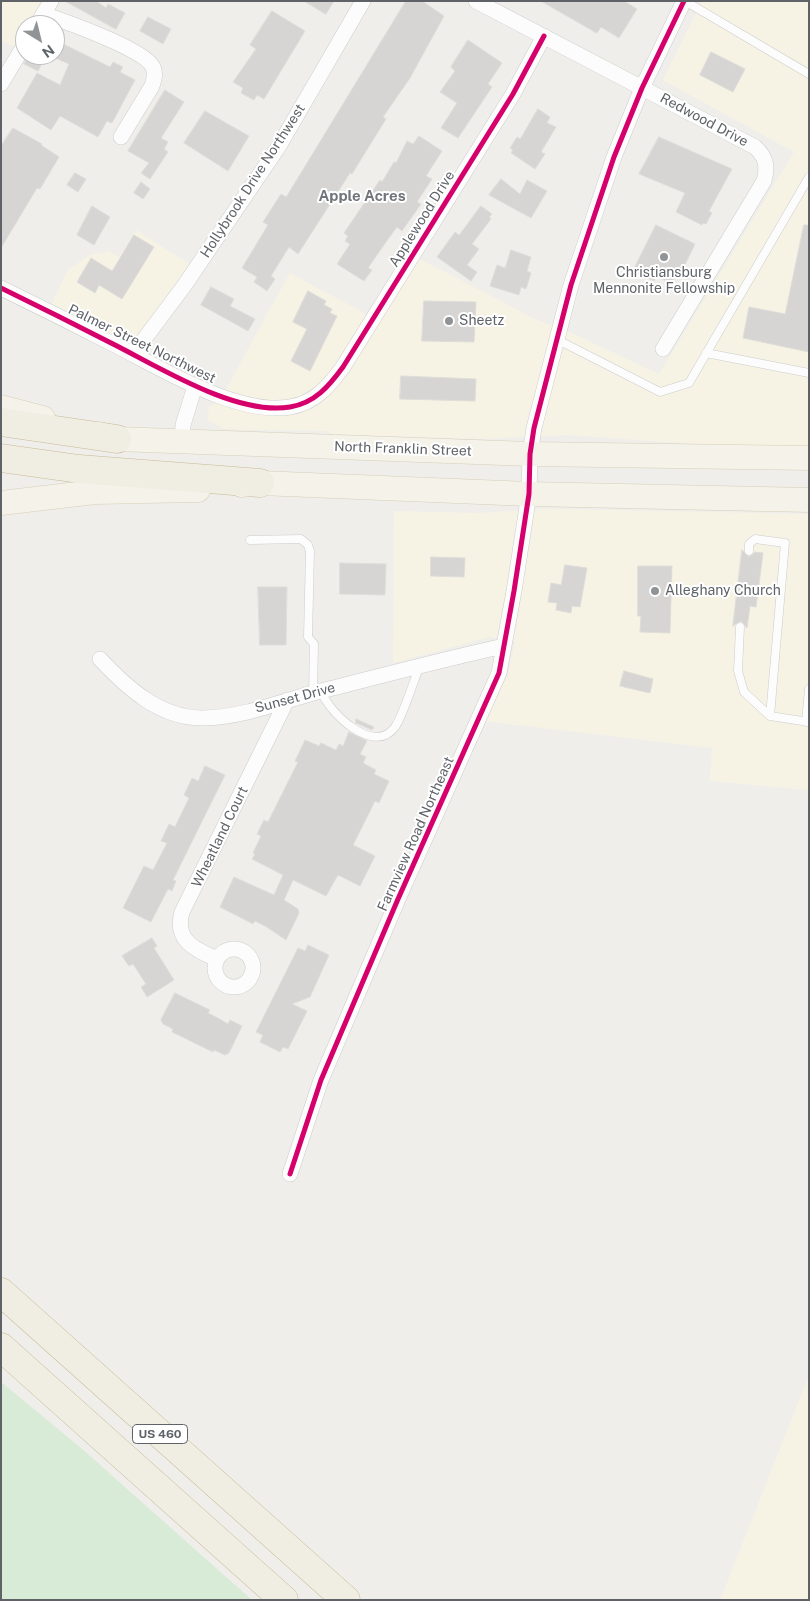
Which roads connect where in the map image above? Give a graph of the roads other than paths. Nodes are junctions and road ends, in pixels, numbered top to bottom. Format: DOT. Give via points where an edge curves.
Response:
graph roads {
  1 [pos="363,1"];
  2 [pos="476,1"];
  3 [pos="684,1"];
  4 [pos="44,13"];
  5 [pos="544,36"];
  6 [pos="15,61"];
  7 [pos="809,74"];
  8 [pos="1,84"];
  9 [pos="642,88"];
  10 [pos="121,137"];
  11 [pos="809,177"];
  12 [pos="1,288"];
  13 [pos="556,339"];
  14 [pos="662,349"];
  15 [pos="706,353"];
  16 [pos="133,354"];
  17 [pos="809,373"];
  18 [pos="195,386"];
  19 [pos="306,402"];
  20 [pos="1,407"];
  21 [pos="1,422"];
  22 [pos="116,439"];
  23 [pos="182,441"];
  24 [pos="530,454"];
  25 [pos="1,458"];
  26 [pos="809,458"];
  27 [pos="260,483"];
  28 [pos="528,494"];
  29 [pos="809,500"];
  30 [pos="1,503"];
  31 [pos="250,540"];
  32 [pos="749,551"];
  33 [pos="740,627"];
  34 [pos="504,646"];
  35 [pos="100,659"];
  36 [pos="420,664"];
  37 [pos="809,689"];
  38 [pos="317,692"];
  39 [pos="287,700"];
  40 [pos="770,716"];
  41 [pos="807,722"];
  42 [pos="218,959"];
  43 [pos="290,1174"];
  44 [pos="4,1294"];
  45 [pos="1,1347"];
  46 [pos="311,1568"];
  47 [pos="284,1600"];
  48 [pos="346,1600"];
  49 [pos="360,1600"];
  1 -- 16 [label="street, Hollybrook Drive Northwest" via="280,146"];
  2 -- 5 [label="street, Redwood Drive"];
  3 -- 7 [label="lane"];
  3 -- 9 [label="street, Farmview Road Northeast"];
  4 -- 10 [label="street" via="99,34 147,60 153,67 155,77 152,86"];
  5 -- 9 [label="street, Redwood Drive"];
  5 -- 19 [label="street, Applewood Drive" via="513,94 343,367 320,394"];
  6 -- 8 [label="street"];
  9 -- 13 [label="street, Farmview Road Northeast" via="588,233"];
  9 -- 14 [label="street, Redwood Drive" via="755,147 766,162 764,180"];
  11 -- 15 [label="lane"];
  12 -- 16 [label="street, Palmer Street Northwest"];
  13 -- 15 [label="lane" via="660,392 689,383"];
  13 -- 24 [label="street, Farmview Road Northeast"];
  15 -- 17 [label="lane"];
  16 -- 18 [label="street, Palmer Street Northwest"];
  18 -- 19 [label="street, Palmer Street Northwest" via="252,405 290,407"];
  18 -- 23 [label="street"];
  20 -- 22 [label="main road, North Franklin Street"];
  21 -- 22 [label="highway"];
  22 -- 23 [label="main road, North Franklin Street"];
  23 -- 24 [label="main road, North Franklin Street"];
  24 -- 26 [label="main road, North Franklin Street"];
  24 -- 28 [label="street, Farmview Road Northeast"];
  25 -- 27 [label="highway" via="79,469"];
  27 -- 28 [label="main road"];
  27 -- 30 [label="main road" via="194,490 86,493"];
  28 -- 29 [label="main road"];
  28 -- 34 [label="street, Farmview Road Northeast"];
  31 -- 38 [label="lane" via="301,539 308,545 308,637 314,644"];
  32 -- 40 [label="lane" via="749,544 755,539 785,542"];
  33 -- 40 [label="lane" via="739,680 744,692"];
  34 -- 36 [label="street, Sunset Drive"];
  34 -- 43 [label="street, Farmview Road Northeast" via="499,673 321,1080"];
  35 -- 39 [label="street, Sunset Drive" via="141,698 170,712 201,718 236,714"];
  36 -- 38 [label="street, Sunset Drive"];
  36 -- 38 [label="lane" via="395,727 384,735 371,736 348,726"];
  37 -- 41 [label="lane"];
  38 -- 39 [label="street, Sunset Drive"];
  39 -- 42 [label="street, Wheatland Court" via="182,912 179,924 190,946"];
  40 -- 41 [label="lane"];
  44 -- 46 [label="highway, US 460"];
  45 -- 47 [label="highway, US 460"];
  46 -- 48 [label="highway, US 460"];
  46 -- 49 [label="highway"];
}
